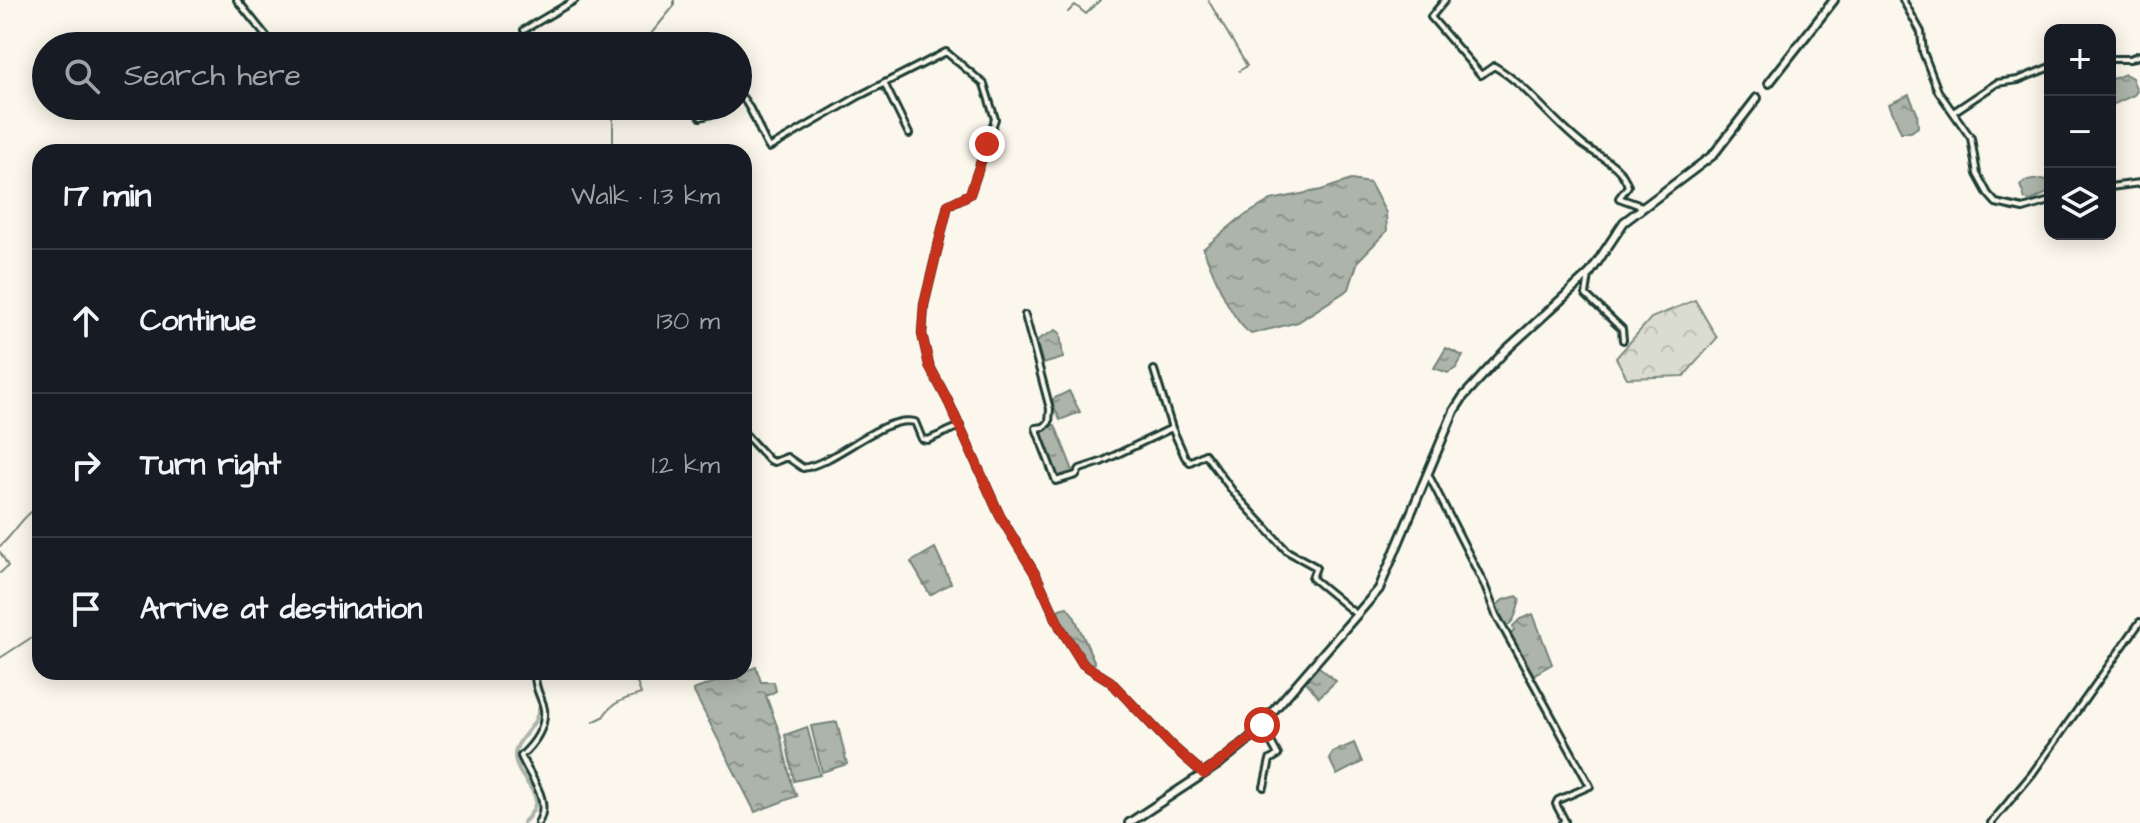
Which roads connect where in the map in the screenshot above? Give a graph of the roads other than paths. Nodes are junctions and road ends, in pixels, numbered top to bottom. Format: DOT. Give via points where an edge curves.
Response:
graph roads {
  1 [pos="237,0"];
  2 [pos="575,0"];
  3 [pos="1445,0"];
  4 [pos="1834,0"];
  5 [pos="1903,0"];
  6 [pos="524,30"];
  7 [pos="263,32"];
  8 [pos="2140,55"];
  9 [pos="2116,59"];
  10 [pos="2044,69"];
  11 [pos="884,83"];
  12 [pos="1769,83"];
  13 [pos="1757,98"];
  14 [pos="752,110"];
  15 [pos="1955,111"];
  16 [pos="909,134"];
  17 [pos="2140,183"];
  18 [pos="2116,186"];
  19 [pos="2044,203"];
  20 [pos="1644,207"];
  21 [pos="1590,273"];
  22 [pos="1025,315"];
  23 [pos="1623,340"];
  24 [pos="1154,370"];
  25 [pos="960,426"];
  26 [pos="1172,428"];
  27 [pos="752,442"];
  28 [pos="1428,473"];
  29 [pos="1357,615"];
  30 [pos="2140,622"];
  31 [pos="535,680"];
  32 [pos="1262,725"];
  33 [pos="1204,774"];
  34 [pos="1264,787"];
  35 [pos="538,823"];
  36 [pos="1129,823"];
  37 [pos="1562,823"];
  38 [pos="1991,823"];
  1 -- 7 [label="street"];
  2 -- 6 [label="street"];
  3 -- 20 [label="street" via="1431,17 1469,63 1481,75 1494,66 1516,81 1584,146 1622,170 1628,186 1619,198"];
  4 -- 12 [label="main road"];
  5 -- 15 [label="street" via="1921,32 1920,45 1938,91"];
  8 -- 9 [label="street"];
  10 -- 15 [label="street" via="1997,83"];
  11 -- 14 [label="street" via="769,148"];
  11 -- 16 [label="street"];
  11 -- 25 [label="street" via="946,52 984,84 995,119 970,194 948,205 924,305 922,334 929,365"];
  13 -- 20 [label="main road" via="1713,155"];
  15 -- 19 [label="street" via="1971,138 1977,174 1996,203 2023,209"];
  17 -- 18 [label="street"];
  20 -- 21 [label="main road" via="1624,222"];
  21 -- 23 [label="street" via="1586,295 1624,328"];
  21 -- 28 [label="main road" via="1463,397"];
  22 -- 26 [label="street" via="1050,409 1049,422 1036,428 1056,481"];
  24 -- 26 [label="street"];
  25 -- 27 [label="street" via="928,440 922,439 915,422 906,421 803,468 787,457 769,460"];
  25 -- 33 [label="street" via="1000,516 1083,664 1110,681"];
  26 -- 29 [label="street" via="1185,457 1190,462 1205,454 1287,551 1316,567 1312,578"];
  28 -- 29 [label="main road" via="1379,589"];
  28 -- 37 [label="street" via="1496,615 1590,786 1558,800"];
  29 -- 32 [label="main road"];
  30 -- 38 [label="street"];
  31 -- 35 [label="street" via="544,711 542,729 521,756 541,794 544,806"];
  32 -- 33 [label="main road"];
  32 -- 34 [label="street" via="1278,755 1270,760"];
  33 -- 36 [label="main road"];
}
